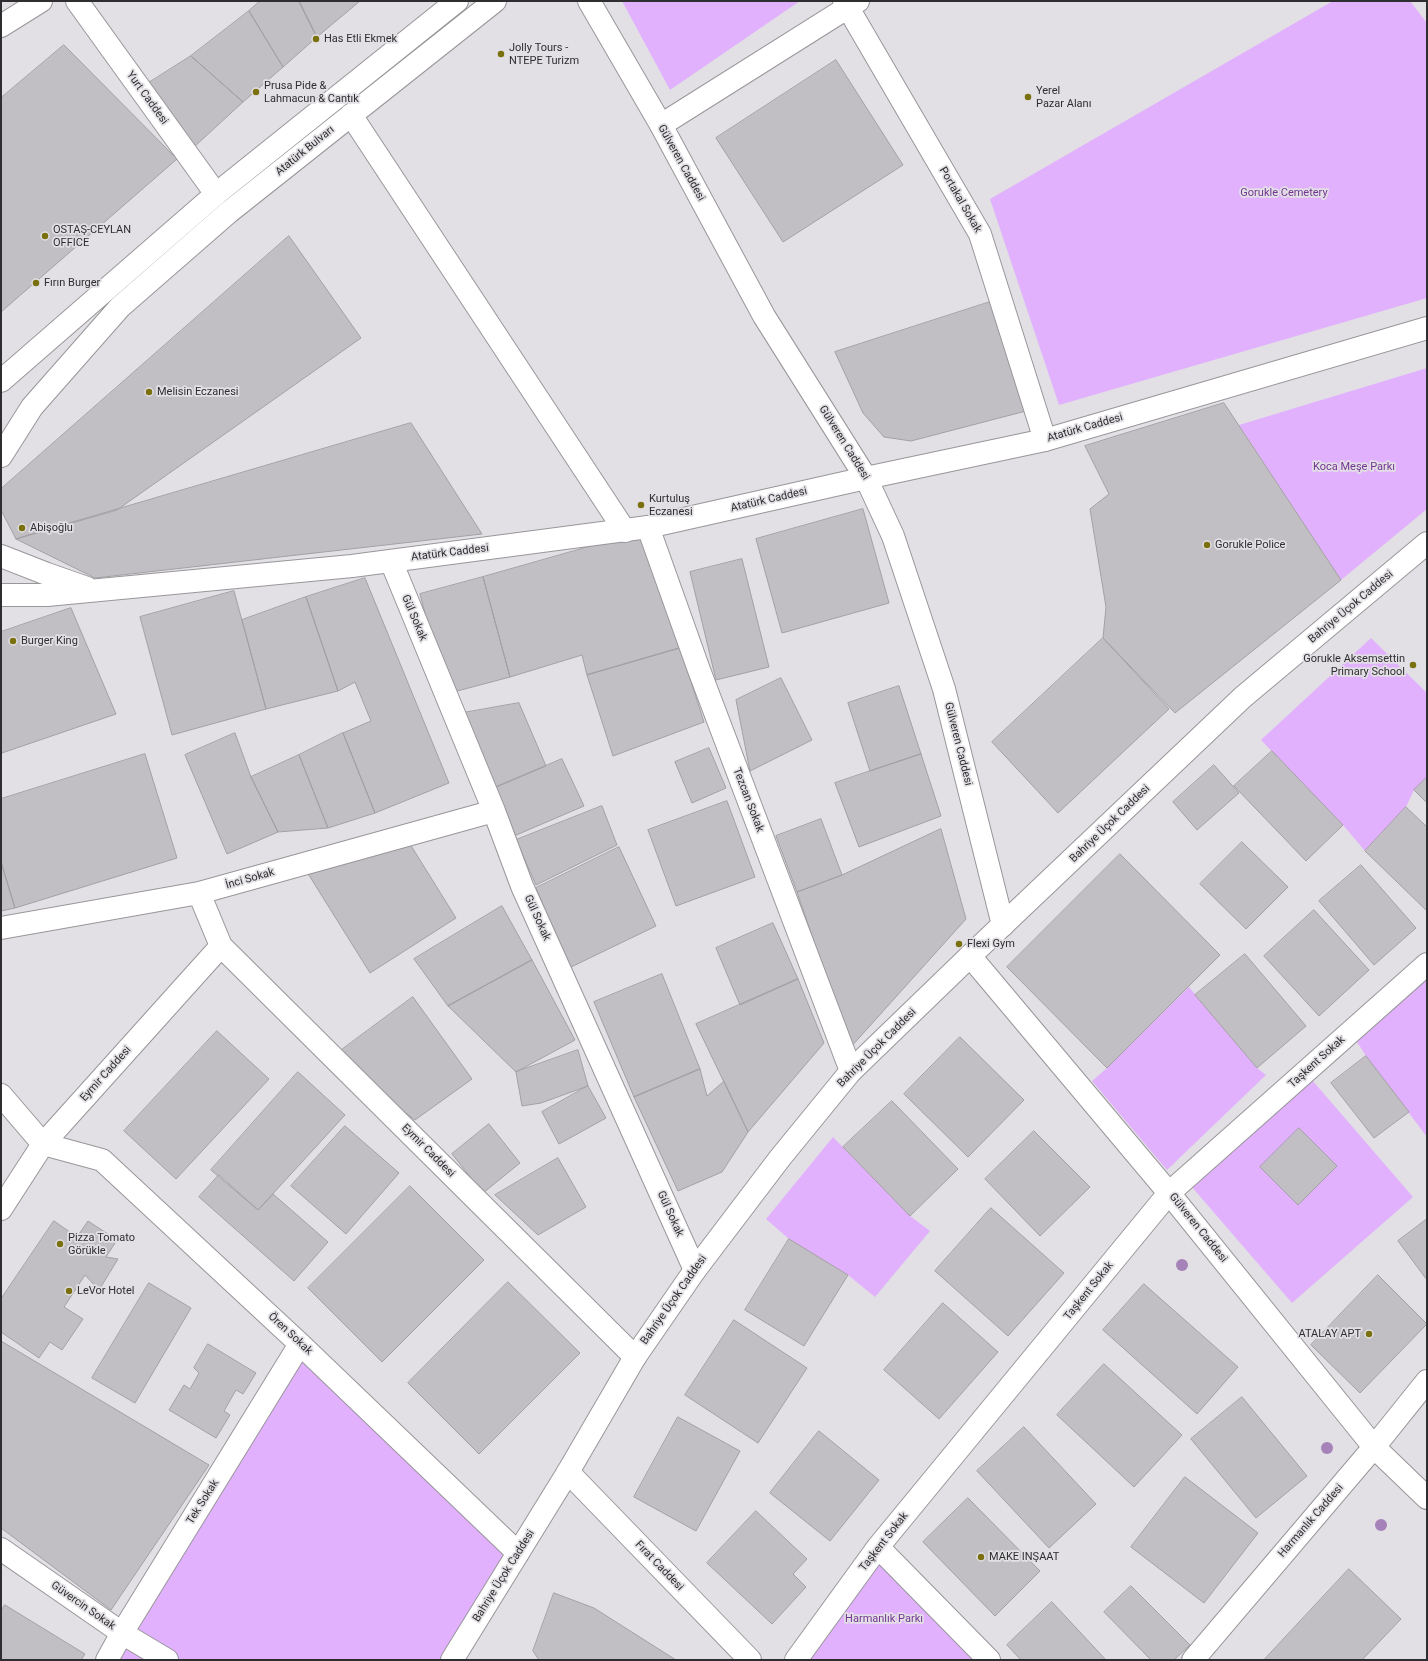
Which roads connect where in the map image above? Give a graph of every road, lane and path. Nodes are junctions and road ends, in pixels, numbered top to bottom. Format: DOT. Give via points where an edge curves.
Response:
graph roads {
  1 [pos="41,1"];
  2 [pos="77,1"];
  3 [pos="457,1"];
  4 [pos="495,1"];
  5 [pos="589,1"];
  6 [pos="850,3"];
  7 [pos="1,26"];
  8 [pos="351,115"];
  9 [pos="661,125"];
  10 [pos="216,194"];
  11 [pos="1427,328"];
  12 [pos="1,381"];
  13 [pos="1045,440"];
  14 [pos="1,456"];
  15 [pos="866,478"];
  16 [pos="648,527"];
  17 [pos="625,530"];
  18 [pos="1427,544"];
  19 [pos="1,556"];
  20 [pos="391,561"];
  21 [pos="96,591"];
  22 [pos="1,595"];
  23 [pos="494,811"];
  24 [pos="199,893"];
  25 [pos="1003,925"];
  26 [pos="1,928"];
  27 [pos="221,946"];
  28 [pos="970,956"];
  29 [pos="1427,964"];
  30 [pos="851,1071"];
  31 [pos="1,1095"];
  32 [pos="44,1144"];
  33 [pos="1169,1193"];
  34 [pos="1,1208"];
  35 [pos="695,1270"];
  36 [pos="300,1344"];
  37 [pos="635,1357"];
  38 [pos="1427,1381"];
  39 [pos="1374,1447"];
  40 [pos="568,1472"];
  41 [pos="1427,1498"];
  42 [pos="1,1548"];
  43 [pos="878,1548"];
  44 [pos="518,1553"];
  45 [pos="122,1633"];
  46 [pos="107,1660"];
  47 [pos="167,1660"];
  48 [pos="452,1660"];
  49 [pos="750,1660"];
  50 [pos="796,1660"];
  51 [pos="988,1660"];
  52 [pos="1193,1660"];
  1 -- 7 [label="street"];
  2 -- 10 [label="street, Yurt Caddesi"];
  3 -- 10 [label="street"];
  4 -- 8 [label="street, Atatürk Bulvarı"];
  5 -- 9 [label="street, Gülveren Caddesi"];
  6 -- 9 [label="street"];
  6 -- 13 [label="street, Portakal Sokak" via="980,234"];
  8 -- 14 [label="street, Atatürk Bulvarı" via="229,212 120,307 32,407"];
  8 -- 17 [label="street"];
  9 -- 15 [label="street, Gülveren Caddesi" via="764,316"];
  10 -- 12 [label="street"];
  11 -- 13 [label="street, Atatürk Caddesi"];
  13 -- 15 [label="street, Atatürk Caddesi"];
  15 -- 16 [label="street, Atatürk Caddesi"];
  15 -- 25 [label="street, Gülveren Caddesi" via="893,536 944,689"];
  16 -- 17 [label="street, Atatürk Caddesi"];
  16 -- 30 [label="street, Tezcan Sokak" via="699,670"];
  17 -- 20 [label="street, Atatürk Caddesi"];
  18 -- 25 [label="street, Bahriye Üçok Caddesi" via="1243,697"];
  19 -- 21 [label="street"];
  20 -- 21 [label="street, Atatürk Caddesi"];
  20 -- 23 [label="street, Gül Sokak"];
  21 -- 22 [label="street, Atatürk Caddesi"];
  23 -- 24 [label="street, İnci Sokak"];
  23 -- 35 [label="street, Gül Sokak" via="522,886"];
  24 -- 26 [label="street, İnci Sokak"];
  24 -- 27 [label="street, Eymir Caddesi"];
  25 -- 28 [label="street, Bahriye Üçok Caddesi"];
  27 -- 32 [label="street, Eymir Caddesi"];
  27 -- 37 [label="street, Eymir Caddesi"];
  28 -- 30 [label="street, Bahriye Üçok Caddesi"];
  28 -- 33 [label="street, Gülveren Caddesi"];
  29 -- 33 [label="street, Taşkent Sokak"];
  30 -- 35 [label="street, Bahriye Üçok Caddesi" via="780,1158"];
  31 -- 32 [label="street"];
  32 -- 34 [label="street, Eymir Caddesi"];
  32 -- 36 [label="street, Ören Sokak" via="102,1160"];
  33 -- 39 [label="street, Gülveren Caddesi"];
  33 -- 43 [label="street, Taşkent Sokak"];
  35 -- 37 [label="street, Bahriye Üçok Caddesi"];
  36 -- 44 [label="street, Ören Sokak"];
  36 -- 45 [label="street, Tek Sokak"];
  37 -- 40 [label="street, Bahriye Üçok Caddesi"];
  38 -- 39 [label="street, Harmanlık Caddesi"];
  39 -- 41 [label="street, Gülveren Caddesi"];
  39 -- 52 [label="street, Harmanlık Caddesi"];
  40 -- 44 [label="street, Bahriye Üçok Caddesi"];
  40 -- 49 [label="street, Fırat Caddesi"];
  42 -- 45 [label="street, Güvercin Sokak"];
  43 -- 50 [label="street, Taşkent Sokak"];
  43 -- 51 [label="street"];
  44 -- 48 [label="street, Bahriye Üçok Caddesi"];
  45 -- 46 [label="street, Tek Sokak"];
  45 -- 47 [label="street, Güvercin Sokak"];
}
